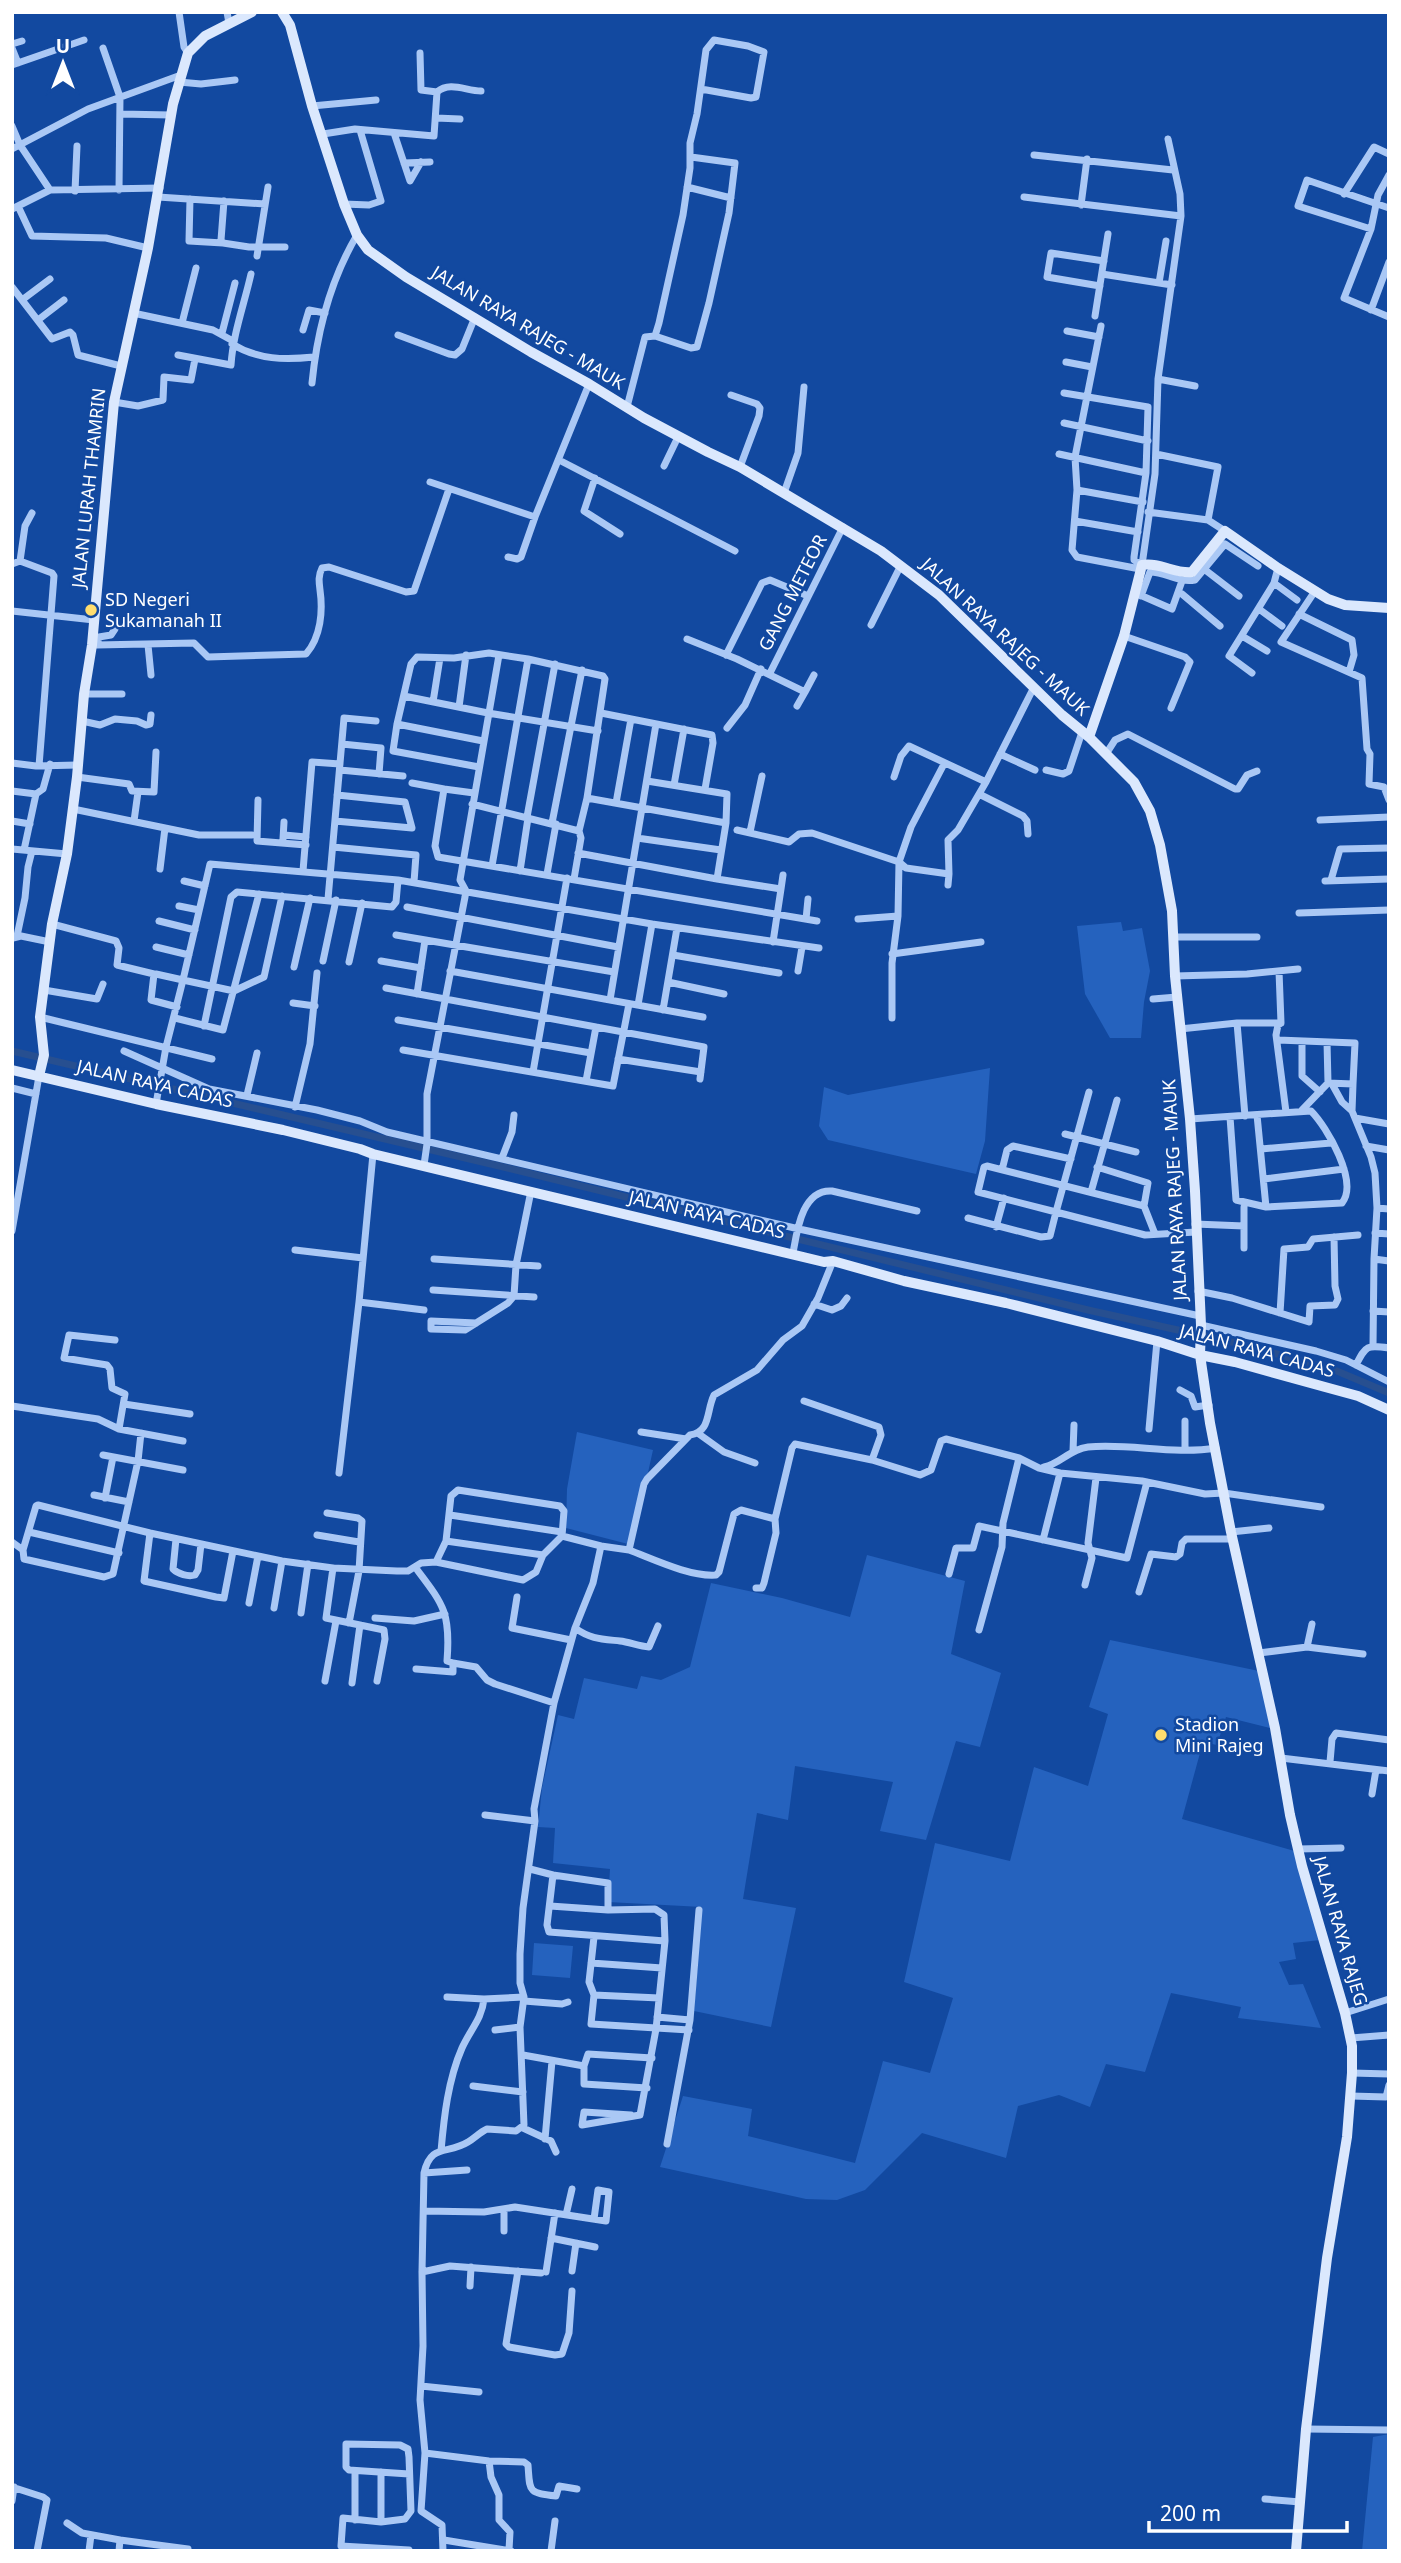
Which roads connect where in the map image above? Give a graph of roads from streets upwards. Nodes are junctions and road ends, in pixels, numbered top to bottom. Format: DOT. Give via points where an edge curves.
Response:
graph roads {
  1 [pos="179,12"];
  2 [pos="252,12"];
  3 [pos="282,12"];
  4 [pos="228,18"];
  5 [pos="84,40"];
  6 [pos="22,41"];
  7 [pos="12,46"];
  8 [pos="103,48"];
  9 [pos="420,52"];
  10 [pos="188,53"];
  11 [pos="15,64"];
  12 [pos="180,78"];
  13 [pos="235,79"];
  14 [pos="701,89"];
  15 [pos="481,91"];
  16 [pos="437,92"];
  17 [pos="120,97"];
  18 [pos="376,100"];
  19 [pos="312,106"];
  20 [pos="120,114"];
  21 [pos="171,115"];
  22 [pos="436,118"];
  23 [pos="460,119"];
  24 [pos="12,127"];
  25 [pos="360,130"];
  26 [pos="394,133"];
  27 [pos="323,134"];
  28 [pos="1168,139"];
  29 [pos="77,146"];
  30 [pos="16,147"];
  31 [pos="1034,155"];
  32 [pos="1389,155"];
  33 [pos="691,157"];
  34 [pos="1087,159"];
  35 [pos="421,162"];
  36 [pos="430,162"];
  37 [pos="404,163"];
  38 [pos="1173,170"];
  39 [pos="1389,175"];
  40 [pos="268,187"];
  41 [pos="687,187"];
  42 [pos="119,190"];
  43 [pos="50,191"];
  44 [pos="75,191"];
  45 [pos="159,192"];
  46 [pos="1344,194"];
  47 [pos="1024,197"];
  48 [pos="731,198"];
  49 [pos="190,199"];
  50 [pos="224,201"];
  51 [pos="1376,203"];
  52 [pos="265,204"];
  53 [pos="344,204"];
  54 [pos="1082,205"];
  55 [pos="15,208"];
  56 [pos="1389,208"];
  57 [pos="1181,216"];
  58 [pos="1371,229"];
  59 [pos="356,234"];
  60 [pos="1108,234"];
  61 [pos="1166,241"];
  62 [pos="223,243"];
  63 [pos="285,247"];
  64 [pos="148,248"];
  65 [pos="257,251"];
  66 [pos="1104,261"];
  67 [pos="1389,262"];
  68 [pos="196,268"];
  69 [pos="251,274"];
  70 [pos="1102,274"];
  71 [pos="50,278"];
  72 [pos="1159,283"];
  73 [pos="234,284"];
  74 [pos="1172,285"];
  75 [pos="1100,286"];
  76 [pos="12,287"];
  77 [pos="22,300"];
  78 [pos="64,300"];
  79 [pos="1371,310"];
  80 [pos="133,313"];
  81 [pos="325,313"];
  82 [pos="1094,316"];
  83 [pos="475,317"];
  84 [pos="1389,317"];
  85 [pos="37,320"];
  86 [pos="182,323"];
  87 [pos="1101,326"];
  88 [pos="303,330"];
  89 [pos="1067,331"];
  90 [pos="222,333"];
  91 [pos="398,335"];
  92 [pos="655,336"];
  93 [pos="1099,337"];
  94 [pos="232,343"];
  95 [pos="178,355"];
  96 [pos="314,357"];
  97 [pos="195,359"];
  98 [pos="1066,362"];
  99 [pos="121,366"];
  100 [pos="1092,367"];
  101 [pos="1158,379"];
  102 [pos="312,383"];
  103 [pos="589,384"];
  104 [pos="1195,386"];
  105 [pos="804,387"];
  106 [pos="1064,393"];
  107 [pos="732,395"];
  108 [pos="1086,398"];
  109 [pos="114,402"];
  110 [pos="627,407"];
  111 [pos="1064,424"];
  112 [pos="1080,427"];
  113 [pos="678,437"];
  114 [pos="1148,441"];
  115 [pos="1059,454"];
  116 [pos="1156,454"];
  117 [pos="1075,457"];
  118 [pos="559,460"];
  119 [pos="664,466"];
  120 [pos="740,467"];
  121 [pos="1146,472"];
  122 [pos="595,478"];
  123 [pos="430,482"];
  124 [pos="449,489"];
  125 [pos="1077,489"];
  126 [pos="783,493"];
  127 [pos="1143,502"];
  128 [pos="1148,512"];
  129 [pos="32,513"];
  130 [pos="535,517"];
  131 [pos="1208,520"];
  132 [pos="1076,521"];
  133 [pos="844,527"];
  134 [pos="1225,531"];
  135 [pos="1138,533"];
  136 [pos="621,534"];
  137 [pos="735,551"];
  138 [pos="508,557"];
  139 [pos="16,563"];
  140 [pos="901,565"];
  141 [pos="1258,566"];
  142 [pos="1141,567"];
  143 [pos="1278,568"];
  144 [pos="1204,569"];
  145 [pos="1195,580"];
  146 [pos="1182,581"];
  147 [pos="1274,583"];
  148 [pos="1315,591"];
  149 [pos="1138,595"];
  150 [pos="808,596"];
  151 [pos="1239,596"];
  152 [pos="1179,597"];
  153 [pos="1297,600"];
  154 [pos="1386,608"];
  155 [pos="1259,609"];
  156 [pos="12,611"];
  157 [pos="1300,614"];
  158 [pos="50,615"];
  159 [pos="94,621"];
  160 [pos="871,625"];
  161 [pos="1220,626"];
  162 [pos="1282,626"];
  163 [pos="115,629"];
  164 [pos="1124,636"];
  165 [pos="1242,636"];
  166 [pos="687,639"];
  167 [pos="95,645"];
  168 [pos="149,645"];
  169 [pos="1267,651"];
  170 [pos="466,655"];
  171 [pos="499,655"];
  172 [pos="726,655"];
  173 [pos="440,657"];
  174 [pos="528,659"];
  175 [pos="555,664"];
  176 [pos="582,670"];
  177 [pos="761,670"];
  178 [pos="1349,672"];
  179 [pos="769,673"];
  180 [pos="1252,673"];
  181 [pos="150,675"];
  182 [pos="814,675"];
  183 [pos="1034,687"];
  184 [pos="805,692"];
  185 [pos="84,694"];
  186 [pos="122,694"];
  187 [pos="404,696"];
  188 [pos="433,702"];
  189 [pos="797,706"];
  190 [pos="459,707"];
  191 [pos="1171,708"];
  192 [pos="488,713"];
  193 [pos="601,713"];
  194 [pos="151,715"];
  195 [pos="516,718"];
  196 [pos="631,719"];
  197 [pos="82,721"];
  198 [pos="376,721"];
  199 [pos="544,722"];
  200 [pos="397,724"];
  201 [pos="656,724"];
  202 [pos="570,726"];
  203 [pos="727,728"];
  204 [pos="684,729"];
  205 [pos="598,731"];
  206 [pos="1085,735"];
  207 [pos="483,741"];
  208 [pos="342,744"];
  209 [pos="156,752"];
  210 [pos="1000,754"];
  211 [pos="1106,754"];
  212 [pos="12,763"];
  213 [pos="50,764"];
  214 [pos="944,764"];
  215 [pos="39,766"];
  216 [pos="340,767"];
  217 [pos="478,767"];
  218 [pos="1035,770"];
  219 [pos="1046,770"];
  220 [pos="77,771"];
  221 [pos="1257,771"];
  222 [pos="379,774"];
  223 [pos="403,776"];
  224 [pos="762,776"];
  225 [pos="894,778"];
  226 [pos="647,781"];
  227 [pos="986,782"];
  228 [pos="412,783"];
  229 [pos="674,785"];
  230 [pos="444,789"];
  231 [pos="705,789"];
  232 [pos="12,791"];
  233 [pos="138,792"];
  234 [pos="474,793"];
  235 [pos="36,794"];
  236 [pos="979,794"];
  237 [pos="337,795"];
  238 [pos="587,798"];
  239 [pos="258,800"];
  240 [pos="1389,800"];
  241 [pos="616,803"];
  242 [pos="472,804"];
  243 [pos="73,808"];
  244 [pos="642,808"];
  245 [pos="501,811"];
  246 [pos="528,817"];
  247 [pos="1389,817"];
  248 [pos="1320,820"];
  249 [pos="12,821"];
  250 [pos="134,821"];
  251 [pos="335,821"];
  252 [pos="284,822"];
  253 [pos="726,823"];
  254 [pos="30,824"];
  255 [pos="554,824"];
  256 [pos="165,828"];
  257 [pos="737,830"];
  258 [pos="579,831"];
  259 [pos="750,832"];
  260 [pos="1028,834"];
  261 [pos="252,835"];
  262 [pos="637,838"];
  263 [pos="283,839"];
  264 [pos="306,841"];
  265 [pos="332,847"];
  266 [pos="1389,848"];
  267 [pos="12,849"];
  268 [pos="721,850"];
  269 [pos="28,851"];
  270 [pos="578,853"];
  271 [pos="67,854"];
  272 [pos="463,862"];
  273 [pos="899,862"];
  274 [pos="632,863"];
  275 [pos="492,866"];
  276 [pos="160,869"];
  277 [pos="303,871"];
  278 [pos="520,871"];
  279 [pos="330,874"];
  280 [pos="547,874"];
  281 [pos="949,874"];
  282 [pos="783,875"];
  283 [pos="571,878"];
  284 [pos="717,879"];
  285 [pos="1389,879"];
  286 [pos="398,880"];
  287 [pos="184,881"];
  288 [pos="414,882"];
  289 [pos="948,885"];
  290 [pos="205,886"];
  291 [pos="781,889"];
  292 [pos="628,890"];
  293 [pos="466,891"];
  294 [pos="259,894"];
  295 [pos="282,896"];
  296 [pos="310,898"];
  297 [pos="808,899"];
  298 [pos="332,900"];
  299 [pos="362,903"];
  300 [pos="179,905"];
  301 [pos="407,907"];
  302 [pos="563,907"];
  303 [pos="199,910"];
  304 [pos="1389,910"];
  305 [pos="1368,911"];
  306 [pos="1299,913"];
  307 [pos="777,915"];
  308 [pos="898,916"];
  309 [pos="1389,916"];
  310 [pos="460,918"];
  311 [pos="622,919"];
  312 [pos="806,919"];
  313 [pos="858,919"];
  314 [pos="159,921"];
  315 [pos="817,921"];
  316 [pos="52,924"];
  317 [pos="652,924"];
  318 [pos="677,928"];
  319 [pos="195,930"];
  320 [pos="396,935"];
  321 [pos="556,935"];
  322 [pos="14,937"];
  323 [pos="1174,937"];
  324 [pos="1257,937"];
  325 [pos="425,940"];
  326 [pos="50,942"];
  327 [pos="773,942"];
  328 [pos="981,942"];
  329 [pos="454,945"];
  330 [pos="156,947"];
  331 [pos="618,947"];
  332 [pos="802,947"];
  333 [pos="819,948"];
  334 [pos="892,954"];
  335 [pos="189,955"];
  336 [pos="673,955"];
  337 [pos="323,961"];
  338 [pos="381,961"];
  339 [pos="349,962"];
  340 [pos="552,962"];
  341 [pos="295,967"];
  342 [pos="421,968"];
  343 [pos="1297,969"];
  344 [pos="450,971"];
  345 [pos="798,971"];
  346 [pos="1279,971"];
  347 [pos="317,972"];
  348 [pos="614,972"];
  349 [pos="779,973"];
  350 [pos="156,974"];
  351 [pos="1175,976"];
  352 [pos="183,980"];
  353 [pos="668,982"];
  354 [pos="103,984"];
  355 [pos="211,986"];
  356 [pos="386,988"];
  357 [pos="547,988"];
  358 [pos="44,990"];
  359 [pos="234,991"];
  360 [pos="417,994"];
  361 [pos="724,994"];
  362 [pos="1177,997"];
  363 [pos="445,999"];
  364 [pos="1153,999"];
  365 [pos="610,1000"];
  366 [pos="293,1003"];
  367 [pos="634,1004"];
  368 [pos="315,1006"];
  369 [pos="177,1007"];
  370 [pos="663,1010"];
  371 [pos="40,1017"];
  372 [pos="542,1017"];
  373 [pos="703,1017"];
  374 [pos="175,1018"];
  375 [pos="892,1018"];
  376 [pos="398,1020"];
  377 [pos="1237,1023"];
  378 [pos="1281,1023"];
  379 [pos="204,1026"];
  380 [pos="440,1026"];
  381 [pos="596,1027"];
  382 [pos="1180,1029"];
  383 [pos="624,1032"];
  384 [pos="1278,1040"];
  385 [pos="1302,1041"];
  386 [pos="1327,1042"];
  387 [pos="538,1044"];
  388 [pos="166,1047"];
  389 [pos="403,1050"];
  390 [pos="124,1051"];
  391 [pos="257,1053"];
  392 [pos="591,1053"];
  393 [pos="434,1056"];
  394 [pos="212,1059"];
  395 [pos="618,1059"];
  396 [pos="12,1070"];
  397 [pos="163,1072"];
  398 [pos="533,1072"];
  399 [pos="40,1073"];
  400 [pos="586,1081"];
  401 [pos="1330,1083"];
  402 [pos="1353,1084"];
  403 [pos="12,1088"];
  404 [pos="1089,1092"];
  405 [pos="1320,1092"];
  406 [pos="36,1094"];
  407 [pos="247,1095"];
  408 [pos="1117,1100"];
  409 [pos="157,1101"];
  410 [pos="295,1107"];
  411 [pos="1301,1111"];
  412 [pos="1286,1112"];
  413 [pos="1353,1114"];
  414 [pos="514,1115"];
  415 [pos="1257,1115"];
  416 [pos="1245,1116"];
  417 [pos="1230,1117"];
  418 [pos="1190,1119"];
  419 [pos="1389,1124"];
  420 [pos="1065,1134"];
  421 [pos="1078,1137"];
  422 [pos="427,1142"];
  423 [pos="1331,1143"];
  424 [pos="1105,1145"];
  425 [pos="1366,1146"];
  426 [pos="1261,1149"];
  427 [pos="1389,1150"];
  428 [pos="1136,1152"];
  429 [pos="373,1154"];
  430 [pos="502,1158"];
  431 [pos="1071,1160"];
  432 [pos="425,1161"];
  433 [pos="1097,1167"];
  434 [pos="1344,1169"];
  435 [pos="1002,1170"];
  436 [pos="1264,1179"];
  437 [pos="12,1182"];
  438 [pos="21,1184"];
  439 [pos="1063,1185"];
  440 [pos="530,1191"];
  441 [pos="1091,1192"];
  442 [pos="1004,1198"];
  443 [pos="1144,1206"];
  444 [pos="1244,1207"];
  445 [pos="1266,1207"];
  446 [pos="1377,1208"];
  447 [pos="1389,1209"];
  448 [pos="917,1210"];
  449 [pos="1056,1212"];
  450 [pos="968,1218"];
  451 [pos="1244,1226"];
  452 [pos="996,1227"];
  453 [pos="1196,1228"];
  454 [pos="798,1230"];
  455 [pos="12,1231"];
  456 [pos="1375,1233"];
  457 [pos="1155,1234"];
  458 [pos="1389,1234"];
  459 [pos="1358,1235"];
  460 [pos="1334,1237"];
  461 [pos="1244,1248"];
  462 [pos="295,1250"];
  463 [pos="794,1250"];
  464 [pos="363,1258"];
  465 [pos="434,1259"];
  466 [pos="1374,1259"];
  467 [pos="833,1261"];
  468 [pos="1389,1261"];
  469 [pos="516,1265"];
  470 [pos="538,1266"];
  471 [pos="433,1290"];
  472 [pos="1198,1291"];
  473 [pos="514,1296"];
  474 [pos="534,1297"];
  475 [pos="847,1298"];
  476 [pos="359,1302"];
  477 [pos="814,1304"];
  478 [pos="424,1310"];
  479 [pos="1373,1311"];
  480 [pos="1389,1312"];
  481 [pos="1280,1313"];
  482 [pos="476,1323"];
  483 [pos="1201,1323"];
  484 [pos="115,1340"];
  485 [pos="1157,1341"];
  486 [pos="1373,1346"];
  487 [pos="1389,1348"];
  488 [pos="1201,1350"];
  489 [pos="1356,1365"];
  490 [pos="1389,1382"];
  491 [pos="1180,1390"];
  492 [pos="804,1401"];
  493 [pos="124,1404"];
  494 [pos="1209,1405"];
  495 [pos="12,1406"];
  496 [pos="1389,1410"];
  497 [pos="190,1415"];
  498 [pos="1185,1421"];
  499 [pos="1074,1426"];
  500 [pos="120,1429"];
  501 [pos="1149,1429"];
  502 [pos="641,1432"];
  503 [pos="141,1433"];
  504 [pos="699,1434"];
  505 [pos="686,1439"];
  506 [pos="183,1441"];
  507 [pos="1216,1448"];
  508 [pos="1185,1450"];
  509 [pos="1073,1451"];
  510 [pos="103,1455"];
  511 [pos="113,1457"];
  512 [pos="1019,1458"];
  513 [pos="872,1460"];
  514 [pos="138,1461"];
  515 [pos="755,1463"];
  516 [pos="1040,1468"];
  517 [pos="183,1469"];
  518 [pos="339,1473"];
  519 [pos="1060,1473"];
  520 [pos="1097,1478"];
  521 [pos="1147,1482"];
  522 [pos="1224,1493"];
  523 [pos="94,1495"];
  524 [pos="105,1498"];
  525 [pos="129,1502"];
  526 [pos="1321,1507"];
  527 [pos="327,1513"];
  528 [pos="450,1515"];
  529 [pos="775,1519"];
  530 [pos="124,1527"];
  531 [pos="1269,1528"];
  532 [pos="29,1532"];
  533 [pos="1003,1532"];
  534 [pos="150,1533"];
  535 [pos="562,1534"];
  536 [pos="317,1535"];
  537 [pos="1232,1535"];
  538 [pos="176,1539"];
  539 [pos="1042,1540"];
  540 [pos="446,1541"];
  541 [pos="12,1542"];
  542 [pos="359,1542"];
  543 [pos="201,1544"];
  544 [pos="601,1546"];
  545 [pos="23,1550"];
  546 [pos="629,1550"];
  547 [pos="1090,1550"];
  548 [pos="233,1551"];
  549 [pos="119,1553"];
  550 [pos="543,1555"];
  551 [pos="258,1556"];
  552 [pos="282,1561"];
  553 [pos="436,1563"];
  554 [pos="308,1564"];
  555 [pos="415,1567"];
  556 [pos="333,1568"];
  557 [pos="359,1571"];
  558 [pos="949,1574"];
  559 [pos="1085,1585"];
  560 [pos="756,1588"];
  561 [pos="1139,1592"];
  562 [pos="517,1597"];
  563 [pos="249,1603"];
  564 [pos="274,1608"];
  565 [pos="301,1613"];
  566 [pos="444,1614"];
  567 [pos="375,1618"];
  568 [pos="337,1621"];
  569 [pos="349,1623"];
  570 [pos="1312,1624"];
  571 [pos="360,1625"];
  572 [pos="658,1626"];
  573 [pos="575,1628"];
  574 [pos="979,1630"];
  575 [pos="571,1640"];
  576 [pos="1307,1647"];
  577 [pos="1259,1653"];
  578 [pos="1363,1654"];
  579 [pos="453,1663"];
  580 [pos="416,1669"];
  581 [pos="325,1681"];
  582 [pos="377,1681"];
  583 [pos="352,1683"];
  584 [pos="554,1703"];
  585 [pos="1389,1740"];
  586 [pos="1281,1758"];
  587 [pos="1331,1762"];
  588 [pos="1376,1770"];
  589 [pos="1389,1771"];
  590 [pos="1372,1794"];
  591 [pos="485,1815"];
  592 [pos="535,1821"];
  593 [pos="1341,1847"];
  594 [pos="1299,1849"];
  595 [pos="530,1869"];
  596 [pos="553,1875"];
  597 [pos="550,1906"];
  598 [pos="608,1910"];
  599 [pos="699,1910"];
  600 [pos="594,1937"];
  601 [pos="665,1941"];
  602 [pos="591,1963"];
  603 [pos="662,1968"];
  604 [pos="594,1995"];
  605 [pos="447,1997"];
  606 [pos="484,1998"];
  607 [pos="659,1998"];
  608 [pos="524,1999"];
  609 [pos="1389,2000"];
  610 [pos="568,2002"];
  611 [pos="1345,2014"];
  612 [pos="657,2017"];
  613 [pos="690,2020"];
  614 [pos="520,2027"];
  615 [pos="656,2029"];
  616 [pos="495,2030"];
  617 [pos="688,2030"];
  618 [pos="1389,2035"];
  619 [pos="1351,2038"];
  620 [pos="523,2055"];
  621 [pos="652,2058"];
  622 [pos="552,2062"];
  623 [pos="584,2066"];
  624 [pos="1352,2073"];
  625 [pos="1389,2074"];
  626 [pos="1389,2085"];
  627 [pos="474,2086"];
  628 [pos="646,2088"];
  629 [pos="523,2092"];
  630 [pos="1351,2096"];
  631 [pos="631,2115"];
  632 [pos="523,2128"];
  633 [pos="545,2139"];
  634 [pos="667,2144"];
  635 [pos="441,2151"];
  636 [pos="556,2152"];
  637 [pos="467,2170"];
  638 [pos="424,2173"];
  639 [pos="572,2189"];
  640 [pos="504,2210"];
  641 [pos="424,2211"];
  642 [pos="555,2213"];
  643 [pos="566,2215"];
  644 [pos="594,2219"];
  645 [pos="504,2231"];
  646 [pos="551,2238"];
  647 [pos="576,2243"];
  648 [pos="595,2248"];
  649 [pos="471,2267"];
  650 [pos="518,2271"];
  651 [pos="572,2271"];
  652 [pos="422,2272"];
  653 [pos="470,2286"];
  654 [pos="572,2291"];
  655 [pos="421,2386"];
  656 [pos="479,2392"];
  657 [pos="1306,2429"];
  658 [pos="1389,2430"];
  659 [pos="425,2453"];
  660 [pos="489,2461"];
  661 [pos="355,2471"];
  662 [pos="381,2472"];
  663 [pos="409,2474"];
  664 [pos="13,2487"];
  665 [pos="577,2489"];
  666 [pos="1265,2499"];
  667 [pos="12,2501"];
  668 [pos="1300,2502"];
  669 [pos="411,2511"];
  670 [pos="421,2511"];
  671 [pos="355,2520"];
  672 [pos="555,2521"];
  673 [pos="381,2522"];
  674 [pos="67,2523"];
  675 [pos="91,2535"];
  676 [pos="120,2540"];
  677 [pos="444,2540"];
  678 [pos="188,2549"];
  679 [pos="498,2549"];
  680 [pos="409,2550"];
  681 [pos="510,2550"];
  682 [pos="37,2551"];
  683 [pos="89,2551"];
  684 [pos="119,2551"];
  685 [pos="401,2551"];
  686 [pos="443,2551"];
  687 [pos="551,2551"];
  688 [pos="1296,2551"];
  1 -- 10 [label="street"];
  2 -- 4 [label="street"];
  3 -- 19 [label="street, JALAN RAYA RAJEG - MAUK" via="290,25"];
  4 -- 10 [label="street"];
  5 -- 11 [label="street"];
  6 -- 7 [label="street"];
  7 -- 11 [label="street"];
  8 -- 17 [label="street"];
  9 -- 16 [label="street" via="421,90"];
  10 -- 12 [label="street, JALAN LURAH THAMRIN"];
  12 -- 13 [label="street" via="209,83"];
  12 -- 17 [label="street"];
  12 -- 21 [label="street, JALAN LURAH THAMRIN"];
  14 -- 14 [label="street" via="706,50 714,40 764,52 756,97"];
  14 -- 33 [label="street"];
  15 -- 16 [label="street" via="450,87"];
  16 -- 22 [label="street"];
  17 -- 20 [label="street"];
  17 -- 30 [label="street"];
  18 -- 19 [label="street"];
  19 -- 27 [label="street, JALAN RAYA RAJEG - MAUK"];
  20 -- 21 [label="street"];
  20 -- 42 [label="street"];
  21 -- 45 [label="street, JALAN LURAH THAMRIN"];
  22 -- 23 [label="street"];
  22 -- 26 [label="street" via="434,136"];
  24 -- 30 [label="street"];
  25 -- 26 [label="street"];
  25 -- 27 [label="street"];
  25 -- 53 [label="street" via="381,201"];
  26 -- 37 [label="street"];
  27 -- 53 [label="street, JALAN RAYA RAJEG - MAUK"];
  28 -- 38 [label="street"];
  29 -- 44 [label="street"];
  30 -- 43 [label="street"];
  31 -- 34 [label="street"];
  32 -- 46 [label="street" via="1374,147"];
  33 -- 41 [label="street"];
  33 -- 48 [label="street" via="735,163"];
  34 -- 38 [label="street"];
  34 -- 54 [label="street"];
  35 -- 36 [label="street"];
  35 -- 37 [label="street"];
  35 -- 37 [label="street" via="411,181"];
  38 -- 57 [label="street"];
  39 -- 51 [label="street"];
  40 -- 52 [label="street"];
  41 -- 48 [label="street"];
  41 -- 92 [label="street"];
  42 -- 44 [label="street"];
  42 -- 45 [label="street"];
  43 -- 44 [label="street"];
  43 -- 55 [label="street"];
  45 -- 49 [label="street"];
  45 -- 64 [label="street, JALAN LURAH THAMRIN"];
  46 -- 51 [label="street"];
  46 -- 58 [label="street" via="1307,180 1298,206"];
  47 -- 54 [label="street"];
  48 -- 92 [label="street" via="696,347"];
  49 -- 50 [label="street"];
  49 -- 62 [label="street" via="189,241"];
  50 -- 52 [label="street"];
  50 -- 62 [label="street"];
  51 -- 56 [label="street"];
  51 -- 58 [label="street"];
  52 -- 65 [label="street"];
  53 -- 59 [label="street, JALAN RAYA RAJEG - MAUK"];
  54 -- 57 [label="street"];
  55 -- 64 [label="street" via="41,236 106,238"];
  57 -- 74 [label="street"];
  58 -- 79 [label="street" via="1344,298"];
  59 -- 81 [label="street" via="340,265"];
  59 -- 83 [label="street, JALAN RAYA RAJEG - MAUK" via="384,263"];
  60 -- 66 [label="street"];
  61 -- 72 [label="street"];
  62 -- 65 [label="street"];
  63 -- 65 [label="street"];
  64 -- 80 [label="street, JALAN LURAH THAMRIN"];
  66 -- 70 [label="street"];
  66 -- 75 [label="street" via="1051,253 1047,277"];
  67 -- 79 [label="street"];
  68 -- 86 [label="street"];
  69 -- 94 [label="street"];
  70 -- 72 [label="street"];
  70 -- 75 [label="street"];
  71 -- 77 [label="street"];
  72 -- 74 [label="street"];
  73 -- 90 [label="street"];
  74 -- 101 [label="street"];
  75 -- 82 [label="street"];
  76 -- 77 [label="street"];
  77 -- 85 [label="street"];
  78 -- 85 [label="street"];
  79 -- 84 [label="street"];
  80 -- 86 [label="street"];
  80 -- 99 [label="street, JALAN LURAH THAMRIN"];
  81 -- 88 [label="street" via="309,310"];
  81 -- 96 [label="street"];
  83 -- 91 [label="street" via="455,355"];
  83 -- 103 [label="street, JALAN RAYA RAJEG - MAUK"];
  85 -- 99 [label="street" via="52,339 72,334 78,355"];
  86 -- 90 [label="street"];
  87 -- 93 [label="street"];
  89 -- 93 [label="street"];
  90 -- 94 [label="street"];
  92 -- 110 [label="street" via="645,337"];
  93 -- 100 [label="street"];
  94 -- 96 [label="street" via="269,358"];
  94 -- 97 [label="street" via="231,365"];
  95 -- 97 [label="street"];
  96 -- 102 [label="street"];
  97 -- 109 [label="street" via="191,380 164,377 163,400 138,406"];
  98 -- 100 [label="street"];
  99 -- 109 [label="street, JALAN LURAH THAMRIN"];
  100 -- 108 [label="street"];
  101 -- 104 [label="street"];
  101 -- 116 [label="street"];
  103 -- 110 [label="street, JALAN RAYA RAJEG - MAUK"];
  103 -- 118 [label="street"];
  105 -- 126 [label="street" via="798,453"];
  106 -- 108 [label="street"];
  107 -- 120 [label="street" via="760,408"];
  108 -- 112 [label="street"];
  108 -- 114 [label="street" via="1148,407"];
  109 -- 159 [label="street, JALAN LURAH THAMRIN"];
  110 -- 113 [label="street, JALAN RAYA RAJEG - MAUK"];
  111 -- 112 [label="street"];
  112 -- 114 [label="street"];
  112 -- 117 [label="street"];
  113 -- 119 [label="street"];
  113 -- 120 [label="street, JALAN RAYA RAJEG - MAUK"];
  114 -- 121 [label="street"];
  115 -- 117 [label="street"];
  116 -- 128 [label="street"];
  116 -- 131 [label="street" via="1218,467"];
  117 -- 121 [label="street"];
  117 -- 125 [label="street"];
  118 -- 122 [label="street"];
  118 -- 130 [label="street"];
  120 -- 126 [label="street, JALAN RAYA RAJEG - MAUK"];
  121 -- 127 [label="street"];
  122 -- 136 [label="street" via="584,509"];
  122 -- 137 [label="street"];
  123 -- 124 [label="street"];
  124 -- 130 [label="street"];
  124 -- 168 [label="street" via="414,591 322,568 320,624 306,653 208,657 194,643"];
  125 -- 127 [label="street"];
  125 -- 132 [label="street"];
  126 -- 133 [label="street, JALAN RAYA RAJEG - MAUK"];
  127 -- 135 [label="street"];
  128 -- 131 [label="street"];
  128 -- 142 [label="street"];
  129 -- 139 [label="street"];
  130 -- 138 [label="street" via="522,557"];
  131 -- 134 [label="street"];
  132 -- 135 [label="street"];
  132 -- 142 [label="street" via="1075,556"];
  133 -- 140 [label="street, JALAN RAYA RAJEG - MAUK"];
  133 -- 150 [label="street, GANG METEOR"];
  134 -- 142 [label="street" via="1192,572 1155,564"];
  134 -- 143 [label="street"];
  135 -- 142 [label="street" via="1134,560"];
  139 -- 158 [label="street" via="53,574"];
  140 -- 160 [label="street"];
  140 -- 183 [label="street, JALAN RAYA RAJEG - MAUK" via="939,595"];
  141 -- 144 [label="street" via="1225,544"];
  142 -- 149 [label="street"];
  143 -- 147 [label="street"];
  143 -- 148 [label="street"];
  144 -- 145 [label="street"];
  144 -- 151 [label="street"];
  145 -- 146 [label="street"];
  145 -- 152 [label="street"];
  146 -- 149 [label="street" via="1150,572"];
  146 -- 152 [label="street"];
  147 -- 153 [label="street"];
  147 -- 155 [label="street"];
  148 -- 154 [label="street" via="1337,603"];
  148 -- 157 [label="street"];
  149 -- 152 [label="street" via="1171,610"];
  149 -- 164 [label="street"];
  150 -- 172 [label="street" via="765,581"];
  150 -- 179 [label="street, GANG METEOR"];
  152 -- 161 [label="street"];
  155 -- 162 [label="street"];
  155 -- 165 [label="street"];
  156 -- 158 [label="street"];
  157 -- 178 [label="street" via="1352,640"];
  157 -- 178 [label="street" via="1281,642"];
  158 -- 159 [label="street"];
  158 -- 215 [label="street"];
  159 -- 167 [label="street, JALAN LURAH THAMRIN"];
  163 -- 167 [label="street" via="111,635 99,637"];
  164 -- 191 [label="street" via="1190,662"];
  164 -- 206 [label="street"];
  165 -- 169 [label="street"];
  165 -- 180 [label="street" via="1229,656"];
  166 -- 172 [label="street"];
  167 -- 168 [label="street"];
  167 -- 185 [label="street, JALAN LURAH THAMRIN"];
  168 -- 181 [label="street"];
  170 -- 171 [label="street"];
  170 -- 173 [label="street"];
  170 -- 190 [label="street"];
  171 -- 174 [label="street"];
  171 -- 192 [label="street"];
  172 -- 177 [label="street"];
  173 -- 187 [label="street" via="413,660"];
  173 -- 188 [label="street"];
  174 -- 175 [label="street"];
  174 -- 195 [label="street"];
  175 -- 176 [label="street"];
  175 -- 199 [label="street"];
  176 -- 193 [label="street" via="605,678"];
  176 -- 202 [label="street"];
  177 -- 179 [label="street"];
  177 -- 203 [label="street" via="745,705"];
  178 -- 240 [label="street" via="1362,678 1369,784 1384,787"];
  179 -- 184 [label="street"];
  182 -- 184 [label="street"];
  183 -- 206 [label="street, JALAN RAYA RAJEG - MAUK"];
  183 -- 210 [label="street"];
  184 -- 189 [label="street"];
  185 -- 186 [label="street"];
  185 -- 197 [label="street, JALAN LURAH THAMRIN"];
  187 -- 188 [label="street"];
  187 -- 200 [label="street"];
  188 -- 190 [label="street"];
  190 -- 192 [label="street"];
  192 -- 195 [label="street"];
  192 -- 207 [label="street"];
  193 -- 196 [label="street"];
  193 -- 205 [label="street"];
  194 -- 197 [label="street" via="146,725 115,719 100,725"];
  195 -- 199 [label="street"];
  195 -- 245 [label="street"];
  196 -- 201 [label="street"];
  196 -- 241 [label="street"];
  197 -- 220 [label="street, JALAN LURAH THAMRIN"];
  198 -- 208 [label="street" via="344,718"];
  199 -- 202 [label="street"];
  199 -- 246 [label="street"];
  200 -- 207 [label="street"];
  200 -- 217 [label="street" via="393,751"];
  201 -- 204 [label="street"];
  201 -- 226 [label="street"];
  202 -- 205 [label="street"];
  202 -- 255 [label="street"];
  204 -- 229 [label="street"];
  204 -- 231 [label="street" via="712,736"];
  205 -- 238 [label="street"];
  206 -- 211 [label="street, JALAN RAYA RAJEG - MAUK"];
  206 -- 219 [label="street" via="1069,771"];
  207 -- 217 [label="street"];
  208 -- 216 [label="street"];
  208 -- 222 [label="street" via="382,748"];
  209 -- 233 [label="street" via="155,791"];
  210 -- 218 [label="street"];
  210 -- 227 [label="street"];
  211 -- 221 [label="street" via="1115,740 1128,734 1235,789"];
  211 -- 323 [label="street, JALAN RAYA RAJEG - MAUK" via="1135,782 1150,811"];
  212 -- 215 [label="street"];
  213 -- 215 [label="street"];
  213 -- 220 [label="street"];
  213 -- 235 [label="street" via="43,789"];
  214 -- 225 [label="street" via="909,746"];
  214 -- 227 [label="street"];
  214 -- 273 [label="street" via="911,827"];
  216 -- 222 [label="street"];
  216 -- 237 [label="street"];
  216 -- 264 [label="street" via="312,762"];
  217 -- 234 [label="street"];
  220 -- 233 [label="street" via="129,783 131,790"];
  220 -- 243 [label="street, JALAN LURAH THAMRIN"];
  222 -- 223 [label="street"];
  224 -- 259 [label="street"];
  226 -- 229 [label="street"];
  226 -- 244 [label="street"];
  227 -- 236 [label="street"];
  228 -- 230 [label="street"];
  229 -- 231 [label="street"];
  230 -- 234 [label="street"];
  230 -- 272 [label="street" via="436,852 438,857"];
  231 -- 253 [label="street" via="727,794"];
  232 -- 235 [label="street"];
  233 -- 250 [label="street"];
  234 -- 242 [label="street"];
  235 -- 254 [label="street"];
  236 -- 260 [label="street" via="1024,816"];
  236 -- 281 [label="street" via="948,841"];
  237 -- 251 [label="street"];
  237 -- 251 [label="street" via="405,802 412,828"];
  238 -- 241 [label="street"];
  238 -- 258 [label="street"];
  239 -- 263 [label="street" via="257,841"];
  241 -- 244 [label="street"];
  242 -- 245 [label="street"];
  242 -- 272 [label="street"];
  243 -- 250 [label="street"];
  243 -- 271 [label="street, JALAN LURAH THAMRIN"];
  244 -- 253 [label="street"];
  244 -- 262 [label="street"];
  245 -- 246 [label="street"];
  245 -- 275 [label="street"];
  246 -- 255 [label="street"];
  246 -- 278 [label="street"];
  247 -- 248 [label="street"];
  249 -- 254 [label="street"];
  250 -- 256 [label="street"];
  251 -- 265 [label="street"];
  252 -- 263 [label="street"];
  253 -- 268 [label="street"];
  254 -- 269 [label="street"];
  255 -- 258 [label="street"];
  255 -- 280 [label="street"];
  256 -- 261 [label="street" via="199,835"];
  256 -- 276 [label="street"];
  257 -- 259 [label="street"];
  258 -- 270 [label="street"];
  259 -- 273 [label="street" via="789,842 799,834 812,834"];
  262 -- 268 [label="street"];
  262 -- 274 [label="street"];
  263 -- 264 [label="street"];
  264 -- 277 [label="street"];
  265 -- 279 [label="street"];
  265 -- 288 [label="street" via="416,855"];
  266 -- 285 [label="street" via="1340,849 1328,881"];
  267 -- 269 [label="street"];
  268 -- 284 [label="street"];
  269 -- 271 [label="street"];
  269 -- 322 [label="street" via="26,895"];
  270 -- 274 [label="street"];
  270 -- 283 [label="street"];
  271 -- 316 [label="street, JALAN LURAH THAMRIN"];
  272 -- 275 [label="street"];
  272 -- 293 [label="street" via="460,883"];
  273 -- 281 [label="street" via="906,868"];
  273 -- 308 [label="street"];
  274 -- 284 [label="street"];
  274 -- 292 [label="street"];
  275 -- 278 [label="street"];
  277 -- 279 [label="street"];
  277 -- 290 [label="street" via="210,864"];
  278 -- 280 [label="street"];
  279 -- 286 [label="street"];
  279 -- 298 [label="street"];
  280 -- 283 [label="street"];
  281 -- 289 [label="street"];
  282 -- 291 [label="street"];
  283 -- 292 [label="street"];
  283 -- 302 [label="street"];
  284 -- 291 [label="street"];
  286 -- 288 [label="street"];
  286 -- 299 [label="street" via="394,905"];
  287 -- 290 [label="street"];
  288 -- 293 [label="street"];
  290 -- 303 [label="street"];
  291 -- 307 [label="street"];
  292 -- 307 [label="street"];
  292 -- 311 [label="street"];
  293 -- 302 [label="street"];
  293 -- 310 [label="street"];
  294 -- 295 [label="street"];
  294 -- 355 [label="street" via="233,893"];
  294 -- 359 [label="street"];
  295 -- 296 [label="street"];
  295 -- 359 [label="street" via="264,977"];
  296 -- 298 [label="street"];
  296 -- 341 [label="street"];
  297 -- 312 [label="street"];
  298 -- 299 [label="street"];
  298 -- 337 [label="street"];
  299 -- 339 [label="street"];
  300 -- 303 [label="street"];
  301 -- 310 [label="street"];
  302 -- 311 [label="street"];
  302 -- 321 [label="street"];
  303 -- 319 [label="street"];
  304 -- 305 [label="street"];
  305 -- 306 [label="street"];
  305 -- 309 [label="street"];
  307 -- 312 [label="street"];
  307 -- 327 [label="street"];
  308 -- 313 [label="street"];
  308 -- 334 [label="street"];
  310 -- 321 [label="street"];
  310 -- 329 [label="street"];
  311 -- 317 [label="street"];
  311 -- 331 [label="street"];
  312 -- 315 [label="street"];
  314 -- 319 [label="street"];
  316 -- 326 [label="street, JALAN LURAH THAMRIN"];
  316 -- 369 [label="street" via="116,941 117,965 153,974 151,1000"];
  317 -- 318 [label="street"];
  317 -- 367 [label="street"];
  318 -- 327 [label="street"];
  318 -- 336 [label="street"];
  319 -- 335 [label="street"];
  320 -- 325 [label="street"];
  321 -- 331 [label="street"];
  321 -- 340 [label="street"];
  322 -- 326 [label="street"];
  323 -- 324 [label="street"];
  323 -- 351 [label="street, JALAN RAYA RAJEG - MAUK"];
  325 -- 329 [label="street"];
  325 -- 342 [label="street"];
  326 -- 358 [label="street, JALAN LURAH THAMRIN"];
  327 -- 332 [label="street"];
  328 -- 334 [label="street"];
  329 -- 340 [label="street"];
  329 -- 344 [label="street"];
  330 -- 335 [label="street"];
  331 -- 348 [label="street"];
  332 -- 333 [label="street"];
  332 -- 345 [label="street"];
  334 -- 375 [label="street"];
  335 -- 352 [label="street"];
  336 -- 349 [label="street"];
  336 -- 353 [label="street"];
  338 -- 342 [label="street"];
  340 -- 348 [label="street"];
  340 -- 357 [label="street"];
  342 -- 360 [label="street"];
  343 -- 346 [label="street"];
  344 -- 357 [label="street"];
  344 -- 363 [label="street"];
  346 -- 351 [label="street"];
  346 -- 378 [label="street"];
  347 -- 368 [label="street"];
  348 -- 365 [label="street"];
  350 -- 352 [label="street"];
  351 -- 362 [label="street, JALAN RAYA RAJEG - MAUK"];
  352 -- 355 [label="street"];
  352 -- 369 [label="street"];
  353 -- 361 [label="street"];
  353 -- 370 [label="street"];
  354 -- 358 [label="street" via="97,999"];
  355 -- 359 [label="street"];
  355 -- 379 [label="street"];
  356 -- 360 [label="street"];
  357 -- 365 [label="street"];
  357 -- 372 [label="street"];
  358 -- 371 [label="street, JALAN LURAH THAMRIN"];
  359 -- 379 [label="street" via="223,1030"];
  360 -- 363 [label="street"];
  362 -- 364 [label="street"];
  362 -- 382 [label="street, JALAN RAYA RAJEG - MAUK"];
  363 -- 372 [label="street"];
  363 -- 380 [label="street"];
  365 -- 367 [label="street"];
  366 -- 368 [label="street"];
  367 -- 370 [label="street"];
  367 -- 383 [label="street"];
  368 -- 410 [label="street"];
  369 -- 374 [label="street"];
  370 -- 373 [label="street"];
  371 -- 388 [label="street"];
  371 -- 399 [label="street, JALAN LURAH THAMRIN"];
  372 -- 381 [label="street"];
  372 -- 387 [label="street"];
  374 -- 379 [label="street"];
  374 -- 388 [label="street"];
  376 -- 380 [label="street"];
  377 -- 378 [label="street"];
  377 -- 382 [label="street"];
  377 -- 416 [label="street"];
  378 -- 384 [label="street"];
  380 -- 387 [label="street"];
  380 -- 393 [label="street"];
  381 -- 383 [label="street"];
  381 -- 392 [label="street"];
  382 -- 418 [label="street, JALAN RAYA RAJEG - MAUK"];
  383 -- 395 [label="street"];
  383 -- 395 [label="street" via="704,1047 700,1075"];
  384 -- 385 [label="street"];
  384 -- 412 [label="street"];
  385 -- 386 [label="street"];
  385 -- 405 [label="street" via="1302,1076"];
  386 -- 401 [label="street"];
  386 -- 402 [label="street" via="1355,1043"];
  387 -- 392 [label="street"];
  387 -- 398 [label="street"];
  388 -- 394 [label="street"];
  388 -- 397 [label="street"];
  389 -- 393 [label="street"];
  390 -- 397 [label="street"];
  391 -- 407 [label="street"];
  392 -- 400 [label="street"];
  393 -- 398 [label="street"];
  393 -- 422 [label="street" via="426,1099"];
  395 -- 400 [label="street" via="614,1086"];
  396 -- 399 [label="street, JALAN RAYA CADAS"];
  397 -- 407 [label="street" via="214,1090"];
  397 -- 409 [label="street"];
  398 -- 400 [label="street"];
  399 -- 406 [label="street"];
  399 -- 409 [label="street, JALAN RAYA CADAS"];
  401 -- 402 [label="street"];
  401 -- 405 [label="street"];
  401 -- 413 [label="street"];
  402 -- 413 [label="street"];
  403 -- 406 [label="street"];
  404 -- 421 [label="street"];
  405 -- 411 [label="street"];
  406 -- 438 [label="street"];
  407 -- 410 [label="street"];
  408 -- 424 [label="street"];
  409 -- 429 [label="street, JALAN RAYA CADAS"];
  410 -- 422 [label="street"];
  411 -- 412 [label="street"];
  411 -- 423 [label="street" via="1315,1116"];
  412 -- 415 [label="street"];
  413 -- 419 [label="street"];
  413 -- 425 [label="street"];
  414 -- 430 [label="street"];
  415 -- 416 [label="street"];
  415 -- 426 [label="street"];
  416 -- 417 [label="street"];
  417 -- 418 [label="street"];
  417 -- 445 [label="street" via="1236,1200"];
  418 -- 453 [label="street, JALAN RAYA RAJEG - MAUK"];
  420 -- 421 [label="street"];
  421 -- 424 [label="street"];
  421 -- 431 [label="street"];
  422 -- 430 [label="street"];
  422 -- 432 [label="street"];
  423 -- 426 [label="street"];
  423 -- 434 [label="street"];
  424 -- 428 [label="street"];
  424 -- 433 [label="street"];
  425 -- 427 [label="street"];
  425 -- 446 [label="street" via="1375,1173"];
  426 -- 436 [label="street"];
  429 -- 432 [label="street, JALAN RAYA CADAS"];
  429 -- 464 [label="street"];
  430 -- 454 [label="street"];
  431 -- 435 [label="street" via="1013,1146 1007,1150"];
  431 -- 439 [label="street"];
  432 -- 440 [label="street, JALAN RAYA CADAS"];
  433 -- 441 [label="street"];
  433 -- 443 [label="street" via="1148,1183"];
  434 -- 436 [label="street"];
  434 -- 445 [label="street" via="1348,1188 1342,1203"];
  435 -- 439 [label="street"];
  435 -- 442 [label="street" via="985,1166 978,1191"];
  436 -- 445 [label="street"];
  437 -- 438 [label="street"];
  438 -- 455 [label="street"];
  439 -- 441 [label="street"];
  439 -- 449 [label="street"];
  440 -- 463 [label="street, JALAN RAYA CADAS"];
  440 -- 469 [label="street"];
  441 -- 443 [label="street"];
  442 -- 449 [label="street"];
  442 -- 452 [label="street"];
  443 -- 457 [label="street"];
  444 -- 451 [label="street"];
  446 -- 447 [label="street"];
  446 -- 456 [label="street"];
  448 -- 454 [label="street" via="826,1191 807,1202"];
  449 -- 452 [label="street" via="1046,1237"];
  449 -- 457 [label="street"];
  450 -- 452 [label="street"];
  451 -- 453 [label="street"];
  451 -- 461 [label="street"];
  453 -- 457 [label="street"];
  453 -- 472 [label="street, JALAN RAYA RAJEG - MAUK"];
  454 -- 463 [label="street"];
  454 -- 483 [label="street"];
  456 -- 458 [label="street"];
  456 -- 466 [label="street"];
  459 -- 460 [label="street"];
  460 -- 481 [label="street" via="1313,1239 1308,1247 1284,1249"];
  460 -- 481 [label="street" via="1337,1303 1310,1306 1309,1322"];
  462 -- 464 [label="street"];
  463 -- 467 [label="street, JALAN RAYA CADAS"];
  464 -- 476 [label="street"];
  465 -- 469 [label="street"];
  466 -- 468 [label="street"];
  466 -- 479 [label="street"];
  467 -- 477 [label="street"];
  467 -- 485 [label="street, JALAN RAYA CADAS"];
  469 -- 470 [label="street"];
  469 -- 473 [label="street"];
  471 -- 473 [label="street"];
  472 -- 481 [label="street"];
  472 -- 483 [label="street, JALAN RAYA RAJEG - MAUK"];
  473 -- 474 [label="street"];
  473 -- 482 [label="street"];
  475 -- 477 [label="street" via="832,1310"];
  476 -- 478 [label="street"];
  476 -- 518 [label="street"];
  477 -- 504 [label="street" via="802,1326 757,1370 715,1395"];
  479 -- 480 [label="street"];
  479 -- 486 [label="street"];
  482 -- 482 [label="street" via="465,1330 431,1329 432,1321"];
  483 -- 488 [label="street, JALAN RAYA RAJEG"];
  483 -- 489 [label="street"];
  484 -- 493 [label="street" via="69,1335 64,1358 107,1365 112,1388 125,1394"];
  485 -- 488 [label="street, JALAN RAYA CADAS"];
  485 -- 501 [label="street"];
  486 -- 487 [label="street"];
  486 -- 489 [label="street" via="1364,1349"];
  488 -- 494 [label="street, JALAN RAYA RAJEG"];
  488 -- 496 [label="street, JALAN RAYA CADAS"];
  489 -- 490 [label="street"];
  491 -- 494 [label="street" via="1191,1396 1195,1407"];
  492 -- 513 [label="street" via="879,1427 881,1435"];
  493 -- 497 [label="street"];
  493 -- 500 [label="street"];
  494 -- 507 [label="street, JALAN RAYA RAJEG"];
  495 -- 500 [label="street" via="98,1419"];
  498 -- 508 [label="street"];
  499 -- 509 [label="street"];
  500 -- 503 [label="street"];
  502 -- 505 [label="street"];
  503 -- 506 [label="street"];
  503 -- 514 [label="street"];
  504 -- 505 [label="street"];
  504 -- 515 [label="street" via="724,1452"];
  505 -- 546 [label="street" via="644,1484"];
  507 -- 508 [label="street"];
  507 -- 522 [label="street, JALAN RAYA RAJEG"];
  508 -- 509 [label="street" via="1100,1447"];
  509 -- 516 [label="street"];
  510 -- 511 [label="street"];
  511 -- 514 [label="street"];
  511 -- 524 [label="street"];
  512 -- 513 [label="street" via="946,1439 931,1470 923,1475"];
  512 -- 516 [label="street"];
  512 -- 533 [label="street"];
  513 -- 529 [label="street" via="795,1444"];
  514 -- 517 [label="street"];
  514 -- 525 [label="street"];
  516 -- 519 [label="street"];
  519 -- 520 [label="street"];
  519 -- 539 [label="street"];
  520 -- 521 [label="street"];
  520 -- 547 [label="street"];
  521 -- 522 [label="street" via="1199,1493"];
  521 -- 547 [label="street" via="1129,1556"];
  522 -- 526 [label="street"];
  522 -- 537 [label="street, JALAN RAYA RAJEG"];
  523 -- 524 [label="street"];
  524 -- 525 [label="street"];
  525 -- 530 [label="street"];
  527 -- 542 [label="street" via="361,1520"];
  528 -- 535 [label="street"];
  528 -- 535 [label="street" via="456,1490 560,1506 564,1511"];
  528 -- 540 [label="street"];
  529 -- 546 [label="street" via="741,1510 734,1514 719,1572 713,1576"];
  529 -- 560 [label="street" via="764,1583"];
  530 -- 532 [label="street" via="37,1505"];
  530 -- 534 [label="street"];
  530 -- 549 [label="street"];
  531 -- 537 [label="street"];
  532 -- 545 [label="street"];
  532 -- 549 [label="street"];
  533 -- 539 [label="street"];
  533 -- 558 [label="street" via="978,1526 974,1546 956,1548"];
  533 -- 574 [label="street"];
  534 -- 538 [label="street"];
  534 -- 548 [label="street" via="144,1581 224,1598"];
  535 -- 544 [label="street"];
  535 -- 550 [label="street"];
  536 -- 542 [label="street"];
  537 -- 561 [label="street" via="1186,1539 1177,1556 1151,1553"];
  537 -- 577 [label="street, JALAN RAYA RAJEG"];
  538 -- 543 [label="street"];
  538 -- 543 [label="street" via="173,1569 181,1574 195,1575"];
  539 -- 547 [label="street"];
  540 -- 550 [label="street"];
  540 -- 553 [label="street"];
  541 -- 545 [label="street"];
  542 -- 557 [label="street"];
  543 -- 548 [label="street"];
  544 -- 546 [label="street"];
  544 -- 573 [label="street" via="593,1583"];
  545 -- 549 [label="street" via="24,1559 106,1578 114,1572"];
  547 -- 559 [label="street"];
  548 -- 551 [label="street"];
  550 -- 553 [label="street" via="536,1572 523,1580"];
  551 -- 552 [label="street"];
  551 -- 563 [label="street"];
  552 -- 554 [label="street"];
  552 -- 564 [label="street"];
  553 -- 555 [label="street"];
  554 -- 556 [label="street"];
  554 -- 565 [label="street"];
  555 -- 557 [label="street"];
  555 -- 566 [label="street" via="440,1600"];
  556 -- 557 [label="street"];
  556 -- 568 [label="street" via="326,1618"];
  557 -- 569 [label="street"];
  562 -- 575 [label="street" via="512,1628"];
  566 -- 567 [label="street" via="414,1621"];
  566 -- 579 [label="street" via="450,1633 447,1661"];
  568 -- 569 [label="street"];
  568 -- 581 [label="street"];
  569 -- 571 [label="street"];
  570 -- 576 [label="street"];
  571 -- 582 [label="street" via="385,1633"];
  571 -- 583 [label="street"];
  572 -- 573 [label="street" via="649,1647 587,1637"];
  573 -- 575 [label="street"];
  575 -- 584 [label="street"];
  576 -- 577 [label="street"];
  576 -- 578 [label="street"];
  577 -- 586 [label="street, JALAN RAYA RAJEG"];
  579 -- 580 [label="street" via="453,1672"];
  579 -- 584 [label="street" via="476,1667 495,1684"];
  584 -- 592 [label="street"];
  585 -- 587 [label="street" via="1336,1734"];
  586 -- 587 [label="street"];
  586 -- 594 [label="street, JALAN RAYA RAJEG"];
  587 -- 588 [label="street"];
  588 -- 589 [label="street"];
  588 -- 590 [label="street"];
  591 -- 592 [label="street"];
  592 -- 595 [label="street"];
  593 -- 594 [label="street"];
  594 -- 611 [label="street, JALAN RAYA RAJEG"];
  595 -- 596 [label="street"];
  595 -- 608 [label="street" via="520,1954"];
  596 -- 597 [label="street"];
  596 -- 598 [label="street" via="608,1883"];
  597 -- 598 [label="street"];
  597 -- 600 [label="street" via="550,1932"];
  598 -- 601 [label="street" via="663,1912"];
  599 -- 613 [label="street"];
  600 -- 601 [label="street"];
  600 -- 602 [label="street"];
  601 -- 603 [label="street"];
  602 -- 603 [label="street"];
  602 -- 604 [label="street" via="589,1987"];
  603 -- 607 [label="street"];
  604 -- 607 [label="street"];
  604 -- 615 [label="street" via="592,2024"];
  605 -- 606 [label="street"];
  606 -- 608 [label="street"];
  606 -- 635 [label="street" via="483,2012 462,2049 449,2092"];
  607 -- 612 [label="street"];
  608 -- 610 [label="street"];
  608 -- 614 [label="street"];
  609 -- 611 [label="street"];
  611 -- 619 [label="street, JALAN RAYA RAJEG"];
  612 -- 613 [label="street"];
  612 -- 615 [label="street"];
  613 -- 617 [label="street"];
  614 -- 616 [label="street"];
  614 -- 620 [label="street"];
  615 -- 617 [label="street"];
  615 -- 621 [label="street"];
  617 -- 634 [label="street"];
  618 -- 619 [label="street"];
  619 -- 624 [label="street, JALAN RAYA RAJEG"];
  620 -- 622 [label="street"];
  620 -- 629 [label="street"];
  621 -- 623 [label="street" via="588,2054"];
  621 -- 628 [label="street"];
  622 -- 623 [label="street"];
  622 -- 633 [label="street"];
  623 -- 628 [label="street" via="584,2084"];
  624 -- 625 [label="street"];
  624 -- 630 [label="street, JALAN RAYA RAJEG"];
  626 -- 630 [label="street" via="1386,2097"];
  627 -- 629 [label="street"];
  628 -- 631 [label="street" via="640,2115"];
  629 -- 632 [label="street"];
  630 -- 657 [label="street, JALAN RAYA RAJEG"];
  631 -- 631 [label="street" via="584,2126 582,2125 584,2112"];
  632 -- 633 [label="street"];
  632 -- 635 [label="street" via="487,2129 467,2143"];
  633 -- 636 [label="street" via="553,2143"];
  635 -- 638 [label="street" via="429,2157"];
  637 -- 638 [label="street"];
  638 -- 641 [label="street"];
  639 -- 643 [label="street"];
  640 -- 641 [label="street"];
  640 -- 642 [label="street" via="515,2207"];
  640 -- 645 [label="street"];
  641 -- 652 [label="street"];
  642 -- 643 [label="street"];
  642 -- 646 [label="street"];
  643 -- 644 [label="street"];
  646 -- 647 [label="street"];
  646 -- 650 [label="street" via="543,2272"];
  647 -- 648 [label="street"];
  647 -- 651 [label="street"];
  649 -- 650 [label="street"];
  649 -- 652 [label="street" via="440,2266"];
  649 -- 653 [label="street"];
  650 -- 654 [label="street" via="509,2347 562,2354 569,2333"];
  652 -- 655 [label="street"];
  655 -- 656 [label="street"];
  655 -- 659 [label="street"];
  657 -- 658 [label="street"];
  657 -- 668 [label="street, JALAN RAYA RAJEG"];
  659 -- 660 [label="street"];
  659 -- 670 [label="street"];
  660 -- 665 [label="street" via="526,2463 529,2486 535,2493 556,2496 560,2486"];
  660 -- 681 [label="street" via="499,2495 499,2520 510,2532"];
  661 -- 662 [label="street"];
  661 -- 663 [label="street" via="346,2469 347,2444 404,2446"];
  661 -- 671 [label="street"];
  662 -- 663 [label="street"];
  662 -- 673 [label="street"];
  663 -- 669 [label="street"];
  664 -- 667 [label="street"];
  664 -- 682 [label="street" via="47,2500"];
  666 -- 668 [label="street"];
  668 -- 688 [label="street, JALAN RAYA RAJEG"];
  669 -- 670 [label="street"];
  669 -- 673 [label="street" via="405,2519"];
  670 -- 677 [label="street" via="442,2525"];
  671 -- 673 [label="street"];
  671 -- 685 [label="street" via="342,2519 343,2548"];
  672 -- 687 [label="street"];
  674 -- 675 [label="street"];
  675 -- 676 [label="street"];
  675 -- 683 [label="street"];
  676 -- 678 [label="street"];
  676 -- 684 [label="street"];
  677 -- 679 [label="street"];
  677 -- 686 [label="street"];
  679 -- 681 [label="street"];
  680 -- 685 [label="street"];
}
